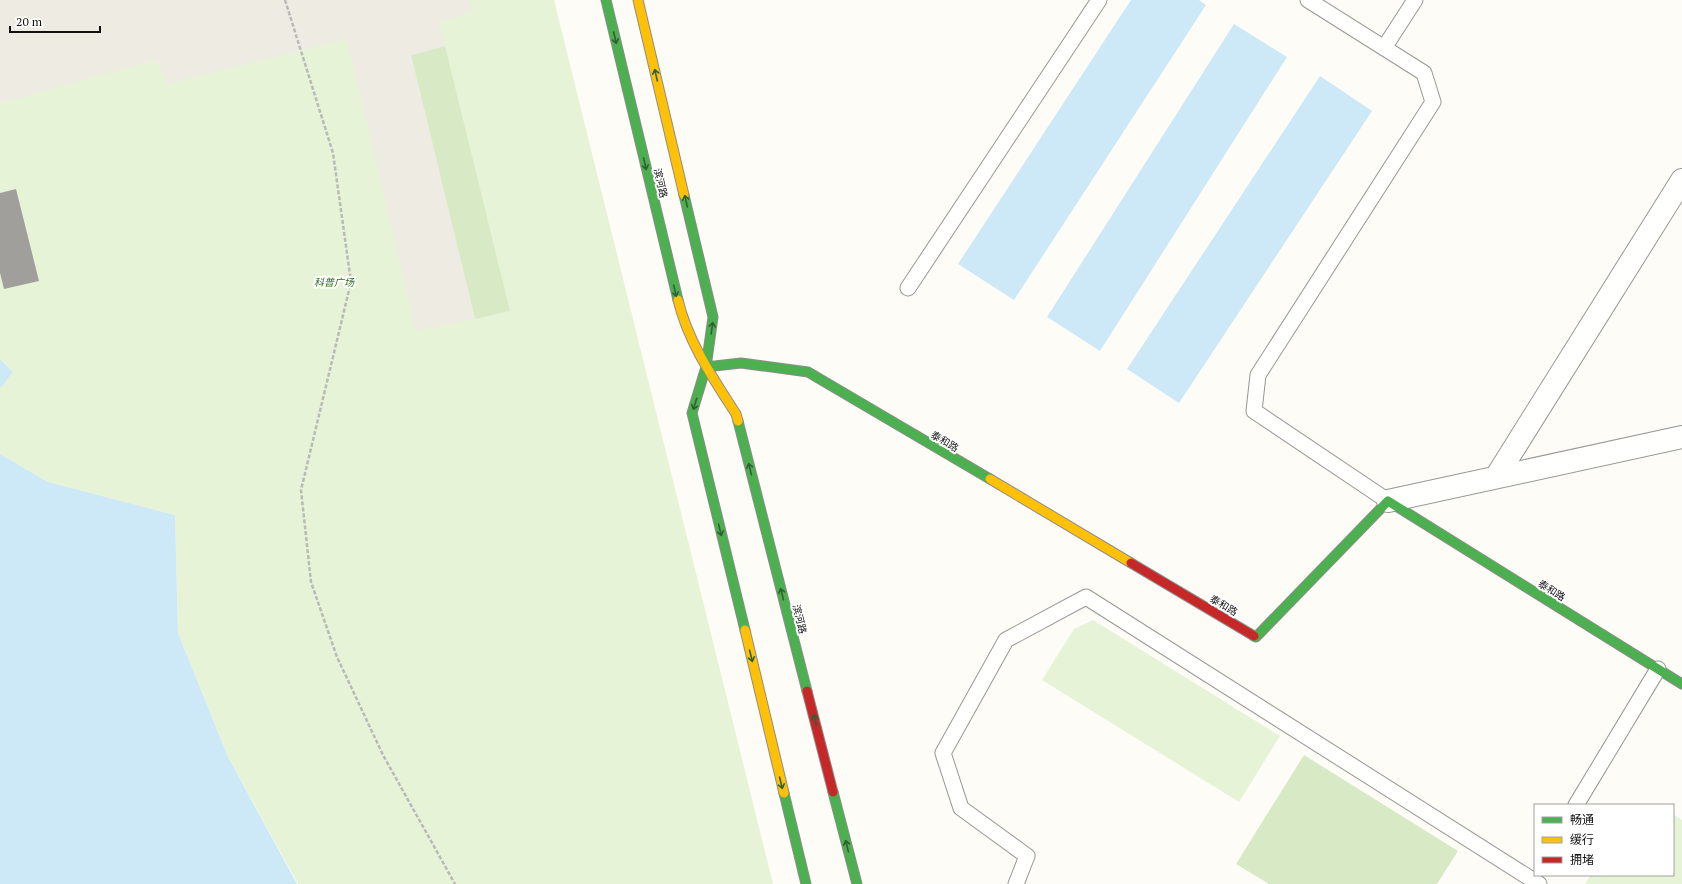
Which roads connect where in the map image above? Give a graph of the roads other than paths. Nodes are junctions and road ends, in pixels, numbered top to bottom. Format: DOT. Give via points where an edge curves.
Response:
graph roads {
  1 [pos="606,0"];
  2 [pos="638,0"];
  3 [pos="1099,0"];
  4 [pos="1308,0"];
  5 [pos="1415,0"];
  6 [pos="1384,48"];
  7 [pos="1682,180"];
  8 [pos="908,288"];
  9 [pos="706,367"];
  10 [pos="1682,437"];
  11 [pos="1496,477"];
  12 [pos="1388,500"];
  13 [pos="1658,669"];
  14 [pos="1682,684"];
  15 [pos="1577,804"];
  16 [pos="1533,880"];
  17 [pos="806,884"];
  18 [pos="857,884"];
  19 [pos="1016,884"];
  1 -- 9 [label="main road, 滨河路, one-way" via="682,317"];
  9 -- 2 [label="main road, 滨河路, one-way" via="714,317"];
  3 -- 8 [label="lane"];
  4 -- 6 [label="lane"];
  5 -- 6 [label="lane"];
  6 -- 12 [label="lane" via="1424,73 1433,102 1258,375 1254,411"];
  7 -- 11 [label="street"];
  9 -- 12 [label="main road, 泰和路" via="741,363 808,372 1256,637"];
  9 -- 17 [label="main road, 滨河路, one-way" via="692,413"];
  18 -- 9 [label="main road, 滨河路, one-way" via="736,414"];
  10 -- 11 [label="street"];
  11 -- 12 [label="street"];
  12 -- 13 [label="main road, 泰和路"];
  13 -- 14 [label="main road, 泰和路"];
  13 -- 15 [label="lane"];
  16 -- 19 [label="lane" via="1086,597 1006,640 943,753 961,808 1026,856"];
}
